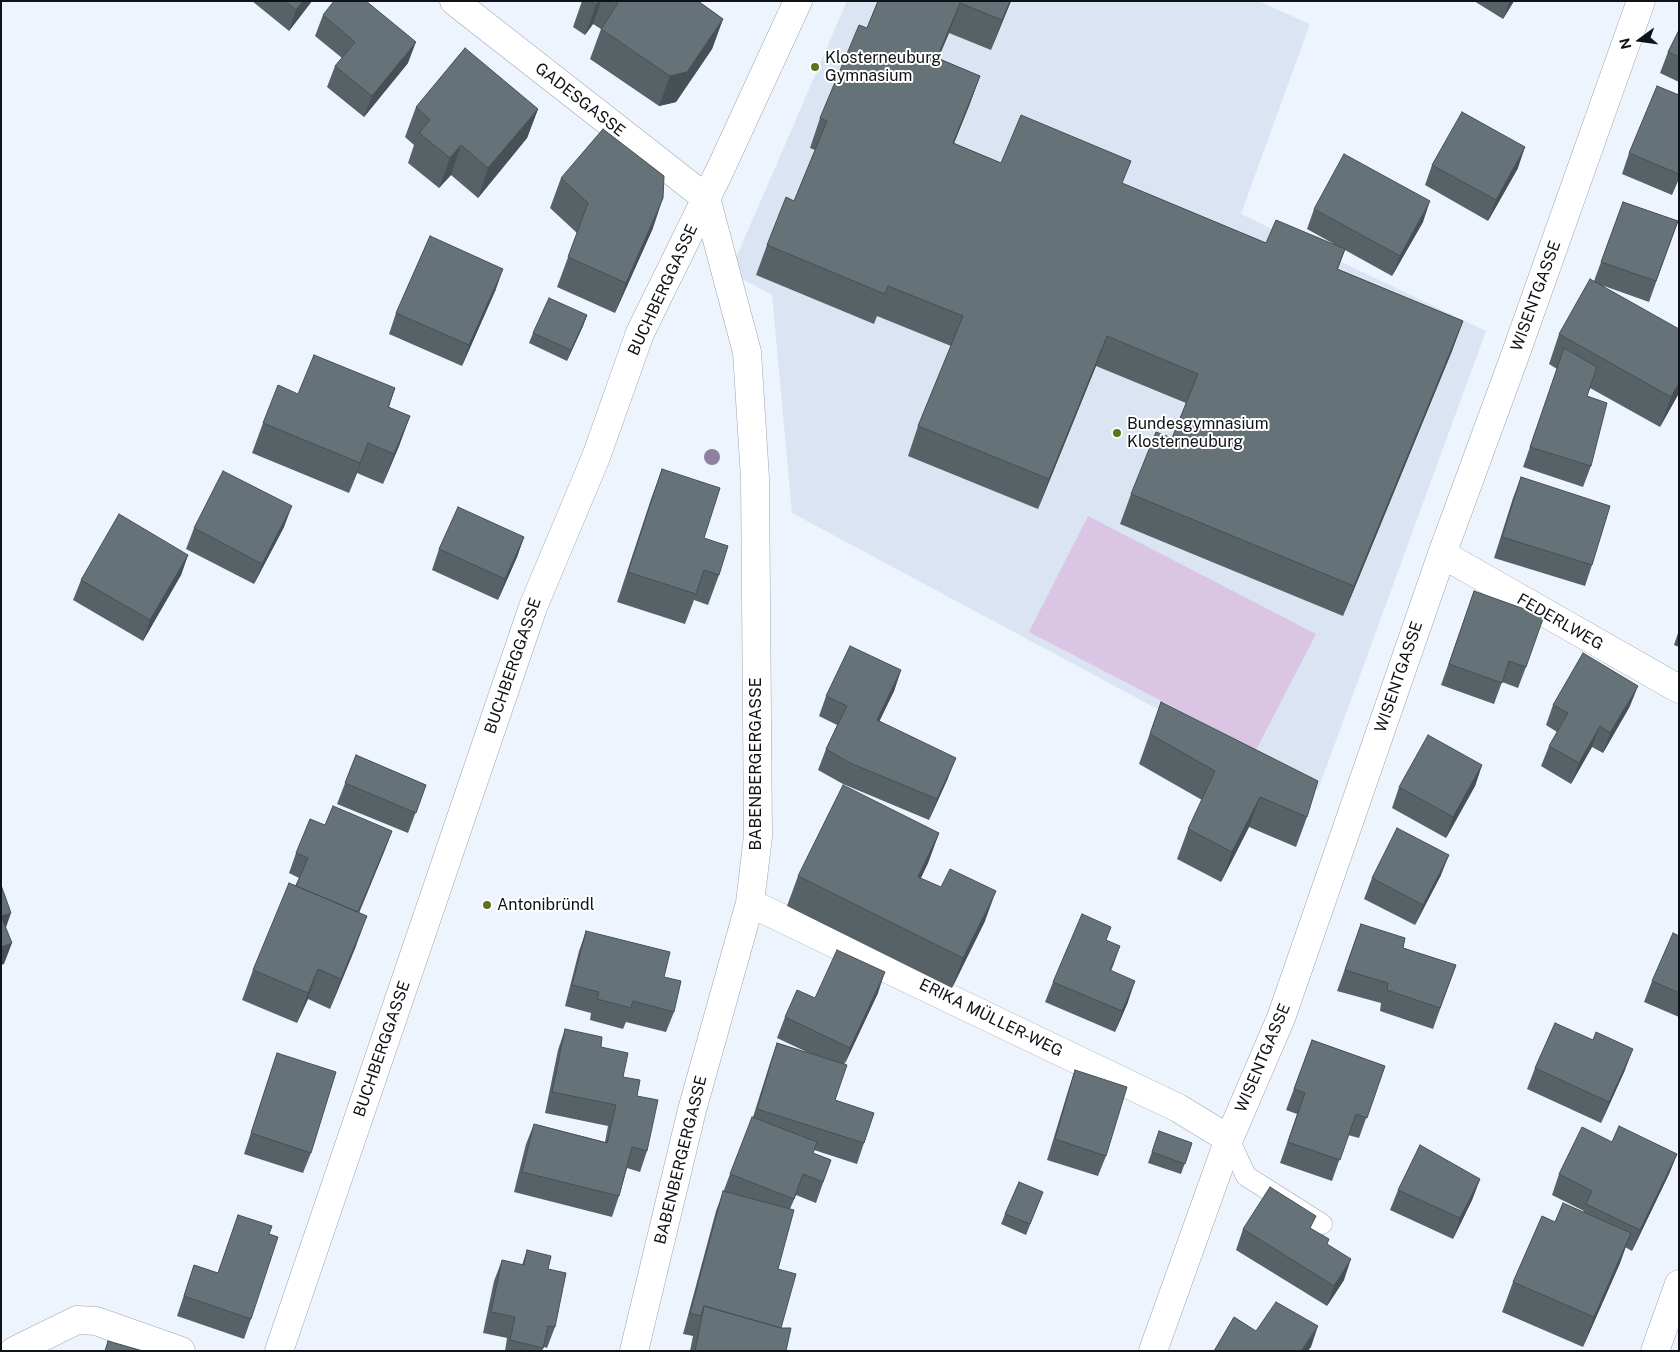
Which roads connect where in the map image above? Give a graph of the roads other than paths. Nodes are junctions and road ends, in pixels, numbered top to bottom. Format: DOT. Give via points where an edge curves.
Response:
graph roads {
  1 [pos="454,1"];
  2 [pos="798,1"];
  3 [pos="1641,1"];
  4 [pos="706,198"];
  5 [pos="1442,554"];
  6 [pos="1679,689"];
  7 [pos="750,903"];
  8 [pos="1229,1139"];
  9 [pos="1322,1224"];
  10 [pos="1679,1284"];
  11 [pos="14,1351"];
  12 [pos="181,1351"];
  13 [pos="279,1351"];
  14 [pos="634,1351"];
  15 [pos="1153,1351"];
  16 [pos="1655,1351"];
  1 -- 4 [label="street, GADESGASSE"];
  2 -- 4 [label="street, BUCHBERGGASSE"];
  3 -- 5 [label="street, WISENTGASSE"];
  4 -- 7 [label="street, BABENBERGERGASSE" via="747,352 756,478 758,836"];
  4 -- 13 [label="street, BUCHBERGGASSE" via="640,333 596,456 533,607"];
  5 -- 6 [label="street, FEDERLWEG"];
  5 -- 8 [label="street, WISENTGASSE" via="1281,1018"];
  7 -- 8 [label="street, ERIKA MÜLLER-WEG" via="1178,1108"];
  7 -- 14 [label="street, BABENBERGERGASSE" via="692,1110"];
  8 -- 9 [label="lane" via="1246,1176"];
  8 -- 15 [label="street, WISENTGASSE"];
  10 -- 16 [label="street"];
  11 -- 12 [label="street" via="77,1320 96,1321"];
}
